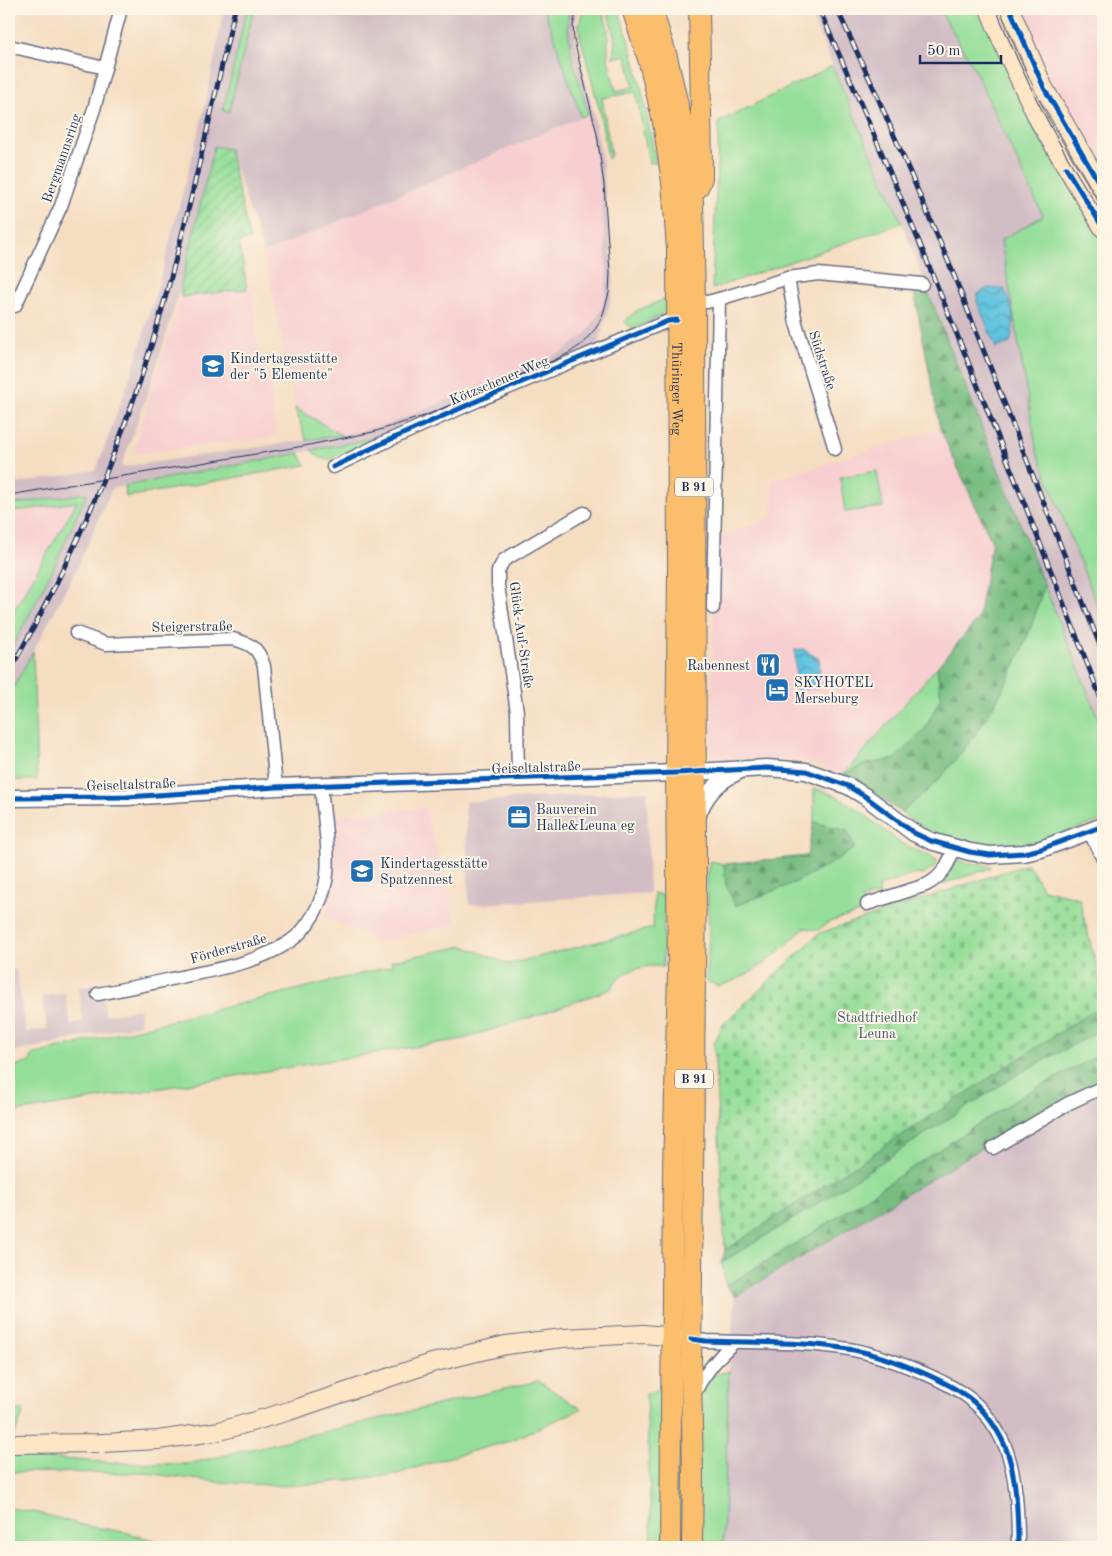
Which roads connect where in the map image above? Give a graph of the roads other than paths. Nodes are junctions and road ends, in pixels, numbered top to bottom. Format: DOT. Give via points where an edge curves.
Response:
graph roads {
  1 [pos="121,9"];
  2 [pos="632,9"];
  3 [pos="652,9"];
  4 [pos="699,9"];
  5 [pos="990,9"];
  6 [pos="1010,9"];
  7 [pos="9,46"];
  8 [pos="105,68"];
  9 [pos="1103,190"];
  10 [pos="693,201"];
  11 [pos="1103,228"];
  12 [pos="788,278"];
  13 [pos="922,284"];
  14 [pos="719,299"];
  15 [pos="695,302"];
  16 [pos="9,303"];
  17 [pos="676,320"];
  18 [pos="835,449"];
  19 [pos="333,467"];
  20 [pos="584,513"];
  21 [pos="704,556"];
  22 [pos="712,608"];
  23 [pos="76,633"];
  24 [pos="742,769"];
  25 [pos="686,773"];
  26 [pos="518,779"];
  27 [pos="321,786"];
  28 [pos="276,788"];
  29 [pos="9,798"];
  30 [pos="696,825"];
  31 [pos="1096,829"];
  32 [pos="954,849"];
  33 [pos="1103,859"];
  34 [pos="867,904"];
  35 [pos="98,994"];
  36 [pos="1103,1087"];
  37 [pos="993,1148"];
  38 [pos="682,1338"];
  39 [pos="734,1342"];
  40 [pos="691,1398"];
  41 [pos="9,1444"];
  42 [pos="670,1547"];
  43 [pos="692,1547"];
  44 [pos="1018,1547"];
  1 -- 8 [label="street, Bergmannsring"];
  2 -- 17 [label="main road, Thüringer Weg / B 91" via="649,62 666,139 677,249"];
  3 -- 10 [label="main road, Thüringer Weg / B 91" via="681,118"];
  4 -- 10 [label="main road" via="702,178"];
  5 -- 11 [label="main road" via="1028,98"];
  6 -- 9 [label="main road" via="1044,88"];
  7 -- 8 [label="street"];
  8 -- 16 [label="street, Bergmannsring" via="62,206 15,306"];
  10 -- 15 [label="main road, Thüringer Weg / B 91"];
  12 -- 13 [label="street" via="818,274"];
  12 -- 14 [label="street"];
  12 -- 18 [label="street, Südstraße" via="796,323"];
  14 -- 15 [label="street"];
  14 -- 21 [label="street, Thüringer Weg"];
  15 -- 21 [label="main road, Thüringer Weg / B 91"];
  17 -- 19 [label="street, Kötzschener Weg" via="616,341"];
  17 -- 25 [label="main road, Thüringer Weg / B 91" via="678,570"];
  20 -- 26 [label="street, Glück-Auf-Straße" via="504,560 498,571 517,712"];
  21 -- 22 [label="street, Thüringer Weg"];
  21 -- 25 [label="main road, Thüringer Weg / B 91"];
  23 -- 28 [label="street, Steigerstraße" via="106,644 233,639 248,643 260,653 264,666"];
  24 -- 25 [label="street, Geiseltalstraße"];
  24 -- 30 [label="street" via="711,791 701,806"];
  24 -- 32 [label="street, Geiseltalstraße" via="806,771 830,779 866,797 914,832"];
  25 -- 26 [label="street, Geiseltalstraße"];
  25 -- 30 [label="main road, B 91"];
  25 -- 38 [label="main road, B 91" via="673,1172"];
  26 -- 27 [label="street, Geiseltalstraße"];
  27 -- 28 [label="street, Geiseltalstraße"];
  27 -- 35 [label="street, Förderstraße" via="326,881 311,918 291,941 267,954 215,969"];
  28 -- 29 [label="street, Geiseltalstraße" via="127,797"];
  30 -- 38 [label="main road, B 91"];
  31 -- 32 [label="street, Geiseltalstraße" via="1024,853 990,855"];
  31 -- 33 [label="street"];
  32 -- 34 [label="street" via="936,880"];
  36 -- 37 [label="street" via="1067,1104"];
  38 -- 39 [label="street"];
  38 -- 40 [label="main road, B 91"];
  38 -- 41 [label="main road" via="644,1334 506,1345 432,1363 220,1431 158,1440"];
  38 -- 42 [label="main road, B 91"];
  39 -- 40 [label="street" via="702,1377"];
  39 -- 44 [label="street" via="855,1350 931,1376 969,1398 991,1421 1006,1447 1013,1475"];
  40 -- 43 [label="main road, B 91"];
}
